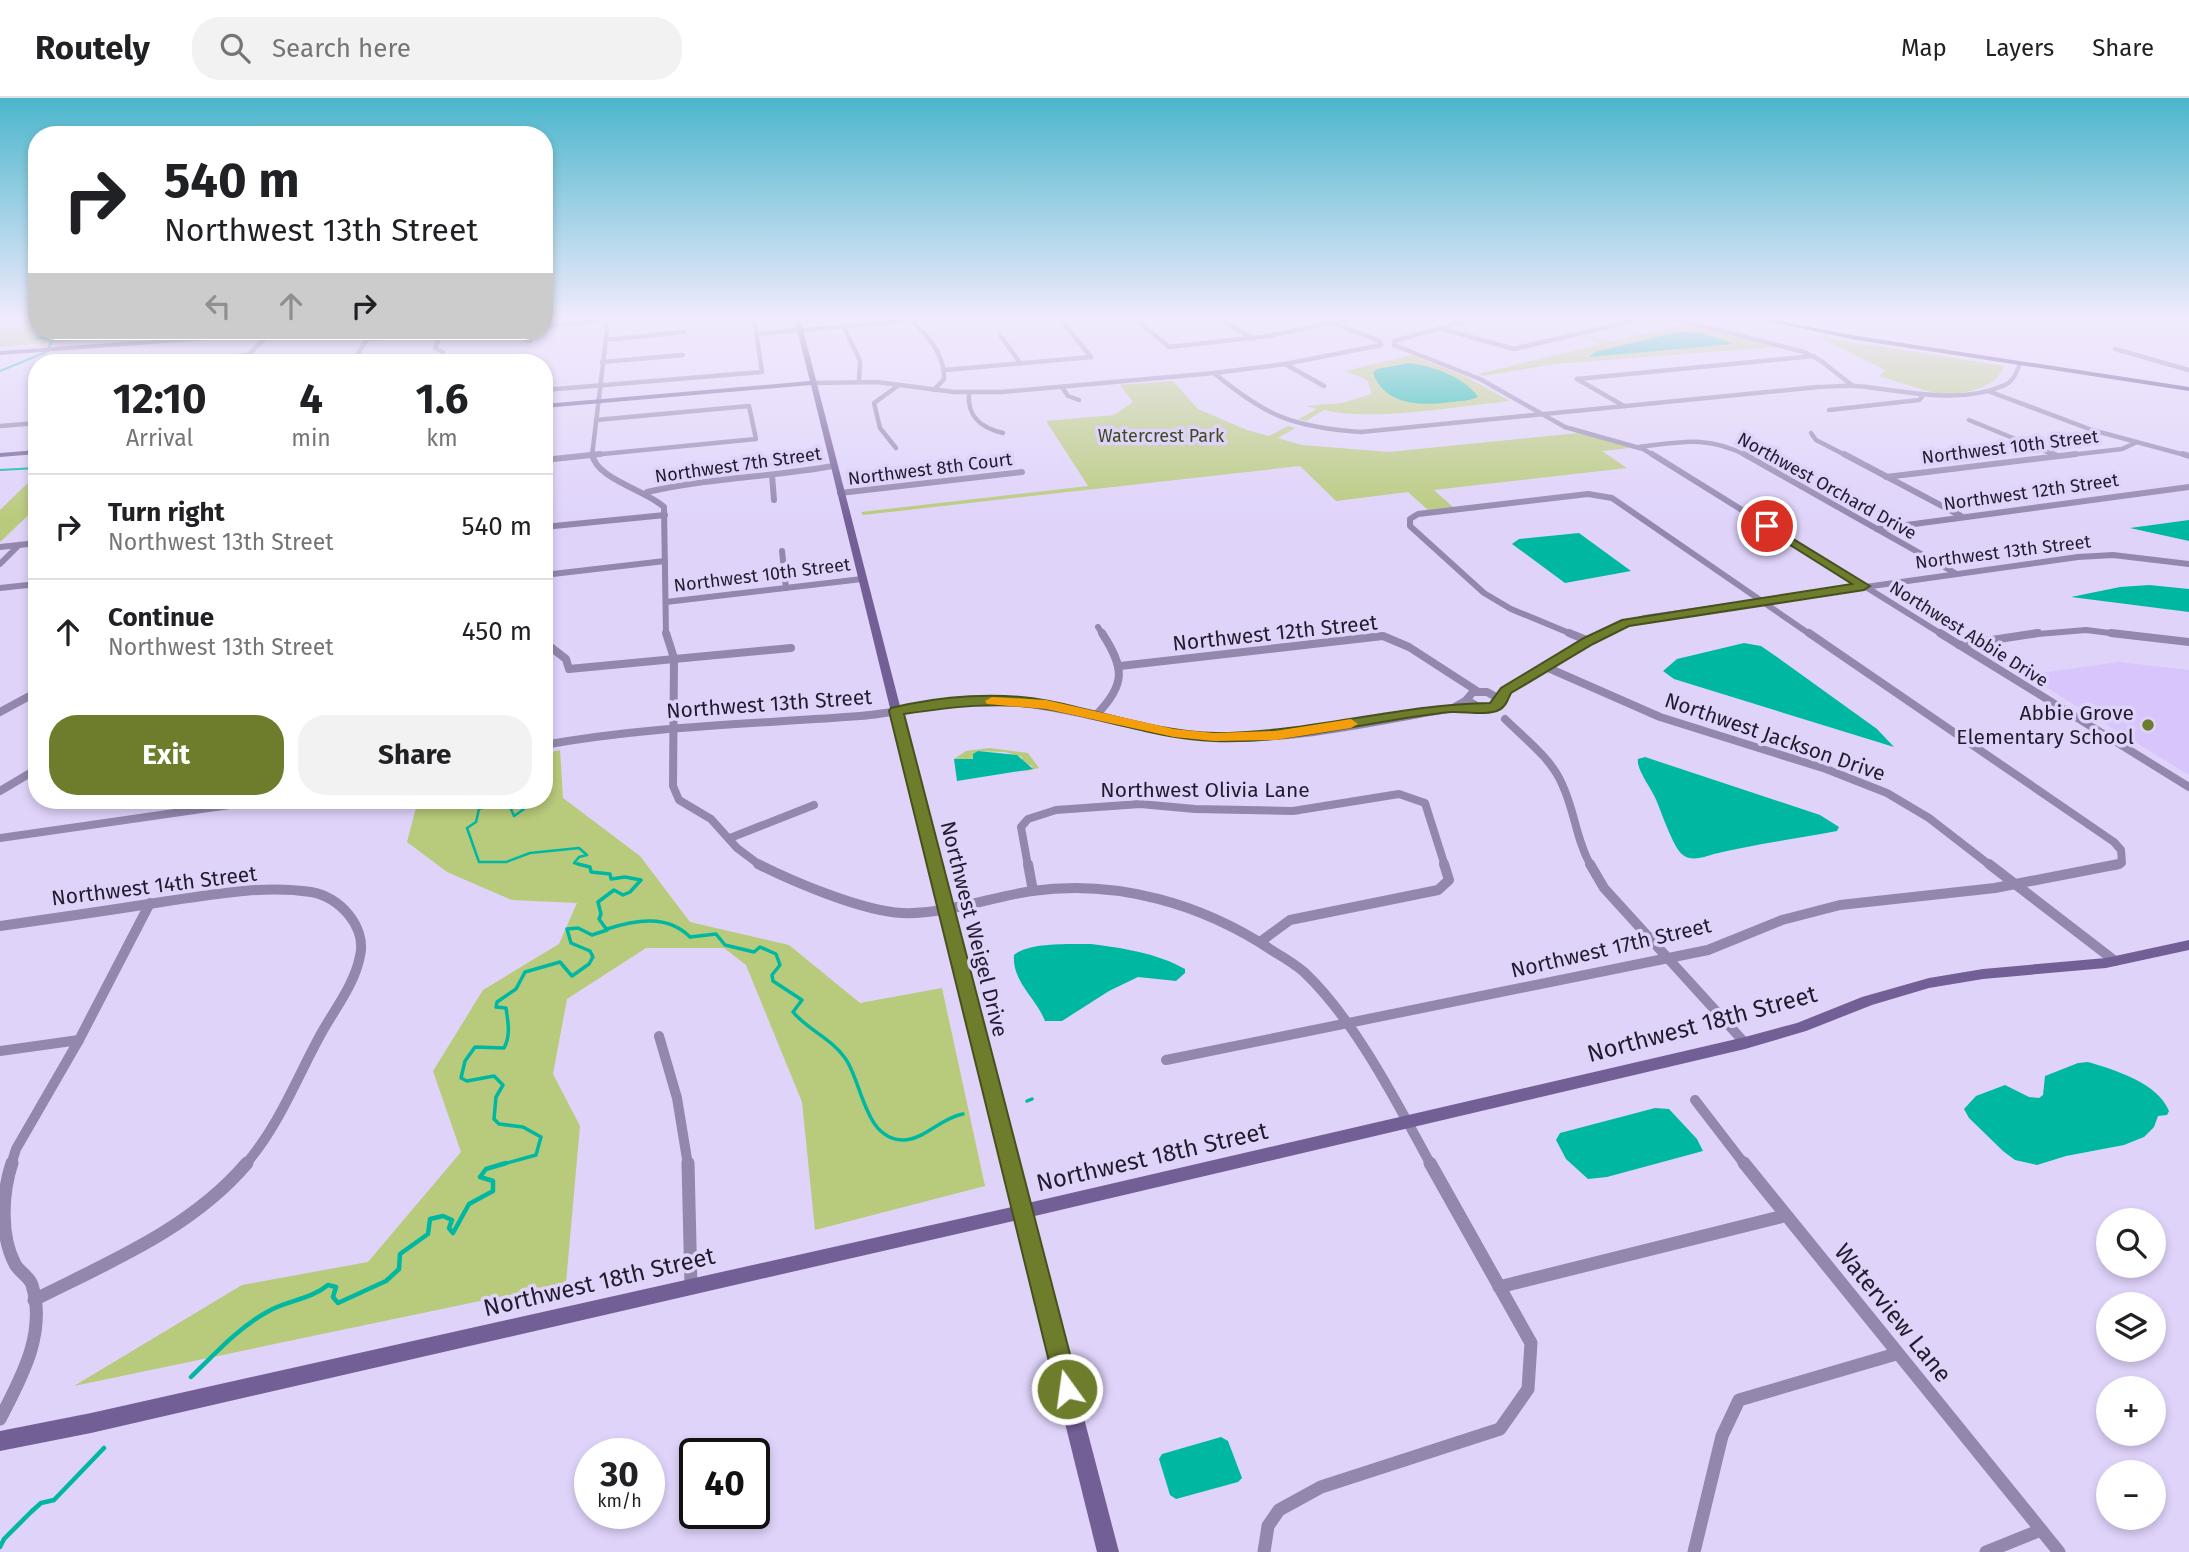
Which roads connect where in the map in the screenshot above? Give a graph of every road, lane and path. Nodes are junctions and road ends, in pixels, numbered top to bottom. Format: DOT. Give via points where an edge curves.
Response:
graph roads {
  1 [pos="600,385"];
  2 [pos="590,386"];
  3 [pos="779,386"];
  4 [pos="814,386"];
  5 [pos="898,386"];
  6 [pos="905,386"];
  7 [pos="938,386"];
  8 [pos="1074,386"];
  9 [pos="1230,386"];
  10 [pos="1490,386"];
  11 [pos="1589,386"];
  12 [pos="1853,386"];
  13 [pos="2004,386"];
  14 [pos="2168,386"];
  15 [pos="1062,387"];
  16 [pos="553,389"];
  17 [pos="2189,389"];
  18 [pos="934,390"];
  19 [pos="1989,391"];
  20 [pos="969,393"];
  21 [pos="1920,394"];
  22 [pos="1079,400"];
  23 [pos="598,401"];
  24 [pos="553,405"];
  25 [pos="1626,407"];
  26 [pos="1829,410"];
  27 [pos="1543,415"];
  28 [pos="596,420"];
  29 [pos="1969,420"];
  30 [pos="28,424"];
  31 [pos="1,426"];
  32 [pos="1003,433"];
  33 [pos="1811,433"];
  34 [pos="2137,442"];
  35 [pos="896,448"];
  36 [pos="1637,448"];
  37 [pos="28,453"];
  38 [pos="0,455"];
  39 [pos="592,455"];
  40 [pos="2189,456"];
  41 [pos="2059,457"];
  42 [pos="553,459"];
  43 [pos="833,466"];
  44 [pos="1022,472"];
  45 [pos="772,475"];
  46 [pos="1886,477"];
  47 [pos="2189,487"];
  48 [pos="647,492"];
  49 [pos="840,493"];
  50 [pos="774,500"];
  51 [pos="665,515"];
  52 [pos="1963,517"];
  53 [pos="553,526"];
  54 [pos="1877,529"];
  55 [pos="28,544"];
  56 [pos="19,545"];
  57 [pos="0,547"];
  58 [pos="782,551"];
  59 [pos="665,561"];
  60 [pos="0,564"];
  61 [pos="2189,564"];
  62 [pos="1955,573"];
  63 [pos="553,574"];
  64 [pos="862,579"];
  65 [pos="28,585"];
  66 [pos="1864,586"];
  67 [pos="0,588"];
  68 [pos="786,588"];
  69 [pos="1761,600"];
  70 [pos="666,602"];
  71 [pos="1098,627"];
  72 [pos="1589,641"];
  73 [pos="2189,642"];
  74 [pos="1959,645"];
  75 [pos="791,648"];
  76 [pos="553,649"];
  77 [pos="674,658"];
  78 [pos="1120,666"];
  79 [pos="1546,667"];
  80 [pos="1506,691"];
  81 [pos="1492,694"];
  82 [pos="1471,695"];
  83 [pos="28,697"];
  84 [pos="1498,703"];
  85 [pos="1480,707"];
  86 [pos="1453,708"];
  87 [pos="896,711"];
  88 [pos="0,712"];
  89 [pos="1096,715"];
  90 [pos="1505,719"];
  91 [pos="673,729"];
  92 [pos="553,743"];
  93 [pos="28,774"];
  94 [pos="2189,787"];
  95 [pos="0,791"];
  96 [pos="814,805"];
  97 [pos="193,809"];
  98 [pos="0,838"];
  99 [pos="730,838"];
  100 [pos="2014,885"];
  101 [pos="1033,891"];
  102 [pos="150,903"];
  103 [pos="945,908"];
  104 [pos="0,926"];
  105 [pos="1260,942"];
  106 [pos="2189,945"];
  107 [pos="1669,959"];
  108 [pos="2115,961"];
  109 [pos="1347,1023"];
  110 [pos="659,1036"];
  111 [pos="79,1040"];
  112 [pos="1745,1043"];
  113 [pos="0,1051"];
  114 [pos="1166,1060"];
  115 [pos="1695,1100"];
  116 [pos="1407,1122"];
  117 [pos="1022,1212"];
  118 [pos="1784,1216"];
  119 [pos="1032,1254"];
  120 [pos="691,1286"];
  121 [pos="1499,1287"];
  122 [pos="34,1300"];
  123 [pos="1896,1353"];
  124 [pos="0,1419"];
  125 [pos="0,1441"];
  126 [pos="2041,1530"];
  127 [pos="1108,1552"];
  128 [pos="1264,1552"];
  129 [pos="1694,1552"];
  130 [pos="1986,1552"];
  131 [pos="2059,1552"];
  1 -- 23 [label="street"];
  2 -- 16 [label="street"];
  3 -- 23 [label="street"];
  4 -- 43 [label="street, Northwest Weigel Drive"];
  5 -- 35 [label="street" via="874,403 887,443"];
  6 -- 18 [label="street"];
  7 -- 18 [label="street"];
  8 -- 15 [label="street"];
  9 -- 27 [label="street" via="1280,419 1317,428 1381,432"];
  10 -- 27 [label="street, Northwest Abbie Drive"];
  11 -- 25 [label="street"];
  12 -- 21 [label="street"];
  12 -- 25 [label="street"];
  13 -- 19 [label="street"];
  14 -- 17 [label="main road"];
  15 -- 20 [label="street"];
  15 -- 22 [label="street" via="1068,396"];
  18 -- 20 [label="street"];
  19 -- 21 [label="street"];
  19 -- 34 [label="street"];
  20 -- 32 [label="street" via="973,417 983,427"];
  21 -- 26 [label="street" via="1919,400"];
  23 -- 24 [label="street"];
  23 -- 28 [label="street"];
  25 -- 27 [label="street"];
  27 -- 36 [label="street, Northwest Abbie Drive" via="1565,427"];
  28 -- 39 [label="street"];
  28 -- 39 [label="street" via="749,407 756,439"];
  29 -- 41 [label="street"];
  30 -- 31 [label="street"];
  33 -- 46 [label="street" via="1816,440"];
  34 -- 40 [label="street"];
  34 -- 41 [label="street, Northwest 10th Street" via="2122,449"];
  36 -- 54 [label="street, Northwest Orchard Drive" via="1698,440 1729,446"];
  36 -- 66 [label="street, Northwest Abbie Drive"];
  37 -- 38 [label="street"];
  39 -- 42 [label="street"];
  39 -- 48 [label="street" via="602,472"];
  41 -- 46 [label="street, Northwest 10th Street"];
  43 -- 45 [label="street, Northwest 7th Street"];
  43 -- 49 [label="street, Northwest Weigel Drive"];
  44 -- 49 [label="street, Northwest 8th Court"];
  45 -- 48 [label="street, Northwest 7th Street"];
  45 -- 50 [label="street"];
  46 -- 52 [label="street"];
  47 -- 52 [label="street, Northwest 12th Street"];
  48 -- 51 [label="street" via="664,507"];
  49 -- 64 [label="street, Northwest Weigel Drive"];
  51 -- 53 [label="street"];
  51 -- 59 [label="street"];
  52 -- 54 [label="street, Northwest 12th Street"];
  54 -- 62 [label="street, Northwest Orchard Drive"];
  55 -- 56 [label="street"];
  56 -- 57 [label="street"];
  56 -- 60 [label="street"];
  58 -- 68 [label="street"];
  59 -- 63 [label="street"];
  59 -- 70 [label="street"];
  61 -- 62 [label="street, Northwest 13th Street" via="2113,555 2078,556"];
  62 -- 66 [label="street, Northwest 13th Street"];
  64 -- 68 [label="street, Northwest 10th Street"];
  64 -- 87 [label="street, Northwest Weigel Drive"];
  65 -- 67 [label="street"];
  66 -- 69 [label="street, Northwest 13th Street"];
  66 -- 74 [label="street, Northwest Abbie Drive"];
  68 -- 70 [label="street, Northwest 10th Street"];
  69 -- 72 [label="street, Northwest 13th Street" via="1644,618"];
  69 -- 72 [label="street" via="1605,496 1588,494 1418,514 1410,519 1410,526 1484,593"];
  69 -- 100 [label="street, Northwest 17th Street" via="2114,842 2124,857 2112,867"];
  70 -- 77 [label="street" via="666,638"];
  71 -- 78 [label="street"];
  72 -- 79 [label="street, Northwest 13th Street"];
  73 -- 74 [label="street" via="2050,631"];
  74 -- 94 [label="street, Northwest Abbie Drive"];
  75 -- 77 [label="street"];
  76 -- 77 [label="street" via="566,659 569,669"];
  77 -- 91 [label="street"];
  78 -- 82 [label="street, Northwest 12th Street" via="1383,636 1405,642"];
  78 -- 89 [label="street" via="1110,702"];
  79 -- 80 [label="street, Northwest 13th Street"];
  79 -- 100 [label="street, Northwest Jackson Drive" via="1660,717 1887,793 1929,818"];
  80 -- 81 [label="street, Northwest 13th Street"];
  80 -- 84 [label="street, Northwest 13th Street"];
  81 -- 82 [label="street"];
  81 -- 84 [label="street"];
  82 -- 85 [label="street"];
  82 -- 86 [label="street, Northwest 13th Street"];
  83 -- 88 [label="street"];
  84 -- 85 [label="street, Northwest 13th Street"];
  84 -- 90 [label="street"];
  85 -- 86 [label="street, Northwest 13th Street"];
  85 -- 90 [label="street"];
  86 -- 89 [label="street, Northwest 13th Street" via="1275,735 1214,737"];
  87 -- 89 [label="street, Northwest 13th Street" via="995,701 1046,704"];
  87 -- 91 [label="street, Northwest 13th Street"];
  87 -- 103 [label="street, Northwest Weigel Drive"];
  90 -- 107 [label="street" via="1558,776 1581,848 1604,888"];
  91 -- 92 [label="street, Northwest 13th Street"];
  91 -- 99 [label="street" via="675,794"];
  93 -- 95 [label="street"];
  96 -- 99 [label="street"];
  97 -- 98 [label="street"];
  99 -- 103 [label="street" via="759,865 867,908 904,913"];
  100 -- 107 [label="street, Northwest 17th Street" via="1840,905"];
  100 -- 108 [label="street, Northwest Jackson Drive"];
  101 -- 103 [label="street"];
  101 -- 105 [label="street" via="1082,888 1145,895 1205,913"];
  101 -- 105 [label="street, Northwest Olivia Lane" via="1021,827 1028,819 1056,810 1140,804 1293,811 1399,794 1425,803 1449,880 1438,890 1290,920"];
  102 -- 104 [label="street, Northwest 14th Street"];
  102 -- 111 [label="street"];
  102 -- 122 [label="street, Northwest 14th Street" via="238,891 314,892 342,907 358,928 361,955 288,1100 260,1148 225,1189 164,1234"];
  103 -- 117 [label="street, Northwest Weigel Drive"];
  105 -- 109 [label="street" via="1303,971"];
  106 -- 108 [label="street, Northwest 18th Street"];
  107 -- 109 [label="street, Northwest 17th Street"];
  107 -- 112 [label="street"];
  108 -- 112 [label="street, Northwest 18th Street" via="1929,983"];
  109 -- 114 [label="street, Northwest 17th Street"];
  109 -- 116 [label="street"];
  110 -- 120 [label="street" via="677,1098 688,1163"];
  111 -- 113 [label="street"];
  111 -- 122 [label="street" via="16,1149 4,1188 4,1224 15,1264 32,1283"];
  112 -- 116 [label="street, Northwest 18th Street"];
  115 -- 118 [label="street, Waterview Lane"];
  116 -- 117 [label="street, Northwest 18th Street"];
  116 -- 121 [label="street"];
  117 -- 119 [label="street, Northwest Weigel Drive"];
  117 -- 120 [label="street, Northwest 18th Street"];
  118 -- 121 [label="street"];
  118 -- 123 [label="street, Waterview Lane"];
  119 -- 127 [label="street, Northwest Weigel Drive"];
  120 -- 125 [label="street, Northwest 18th Street"];
  121 -- 128 [label="street" via="1531,1343 1528,1389 1500,1429 1321,1488 1279,1510 1268,1526"];
  122 -- 124 [label="street" via="30,1359"];
  123 -- 126 [label="street, Waterview Lane"];
  123 -- 129 [label="street" via="1739,1400 1722,1436"];
  126 -- 130 [label="street"];
  126 -- 131 [label="street, Waterview Lane"];
}
